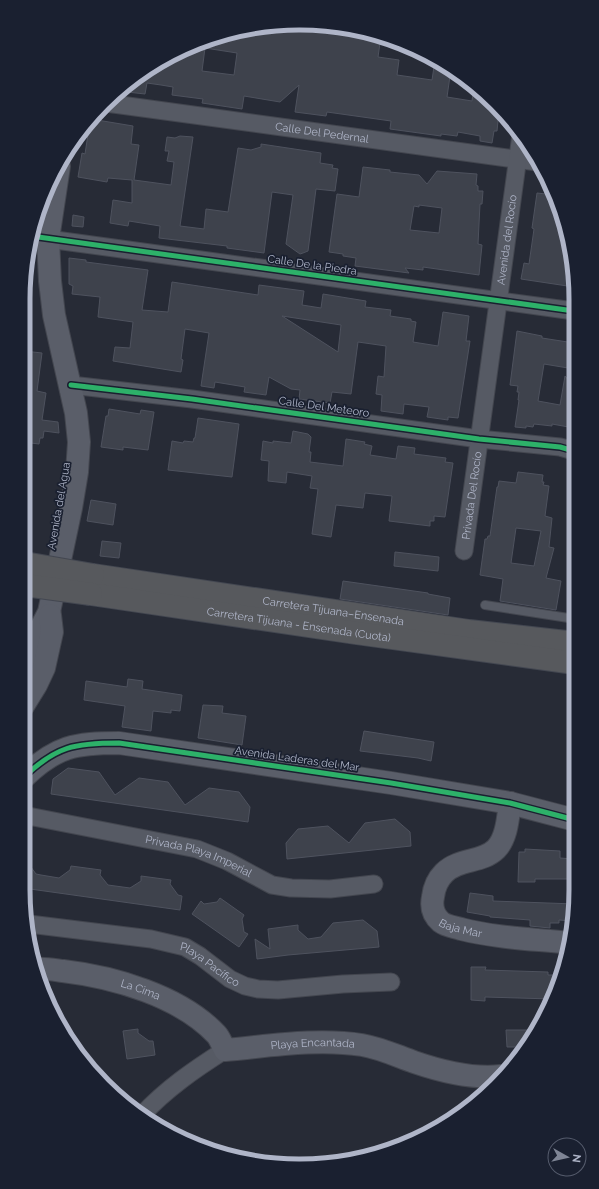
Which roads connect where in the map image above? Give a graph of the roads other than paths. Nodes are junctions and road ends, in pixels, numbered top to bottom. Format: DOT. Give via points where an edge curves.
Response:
graph roads {
  1 [pos="114,104"];
  2 [pos="520,144"];
  3 [pos="518,159"];
  4 [pos="531,161"];
  5 [pos="51,196"];
  6 [pos="40,238"];
  7 [pos="498,301"];
  8 [pos="569,310"];
  9 [pos="71,385"];
  10 [pos="479,439"];
  11 [pos="569,449"];
  12 [pos="464,551"];
  13 [pos="30,575"];
  14 [pos="92,585"];
  15 [pos="485,605"];
  16 [pos="49,612"];
  17 [pos="569,618"];
  18 [pos="569,642"];
  19 [pos="30,649"];
  20 [pos="569,662"];
  21 [pos="30,695"];
  22 [pos="30,772"];
  23 [pos="510,803"];
  24 [pos="30,816"];
  25 [pos="569,818"];
  26 [pos="374,884"];
  27 [pos="32,924"];
  28 [pos="564,942"];
  29 [pos="42,969"];
  30 [pos="391,982"];
  31 [pos="225,1050"];
  32 [pos="493,1076"];
  33 [pos="146,1111"];
  1 -- 3 [label="street, Calle Del Pedernal"];
  2 -- 3 [label="street, Avenida del Rocío"];
  3 -- 4 [label="street, Calle Del Pedernal"];
  3 -- 7 [label="street, Avenida del Rocío"];
  5 -- 6 [label="street, Avenida del Agua"];
  6 -- 7 [label="street, Calle De la Piedra"];
  6 -- 9 [label="street, Avenida del Agua" via="50,281 54,315"];
  7 -- 8 [label="street, Calle De la Piedra"];
  7 -- 10 [label="street, Avenida del Rocío"];
  9 -- 10 [label="street, Calle Del Meteoro"];
  9 -- 16 [label="street, Avenida del Agua" via="78,427 77,472"];
  10 -- 11 [label="street, Calle Del Meteoro"];
  10 -- 12 [label="street, Privada Del Rocío"];
  13 -- 14 [label="highway, Carretera Tijuana - Ensenada (Cuota), bridge"];
  14 -- 18 [label="highway, Carretera Tijuana–Ensenada"];
  14 -- 20 [label="highway, Carretera Tijuana - Ensenada (Cuota)" via="356,633"];
  15 -- 17 [label="lane"];
  16 -- 19 [label="street, Avenida del Agua"];
  16 -- 21 [label="street, Avenida del Agua" via="52,632 44,668"];
  22 -- 23 [label="street, Avenida Laderas del Mar" via="47,757 61,750 95,743 119,743"];
  23 -- 25 [label="street, Avenida Laderas del Mar"];
  23 -- 28 [label="street, Baja Mar" via="505,830 497,848 488,855 453,866 438,880 432,904 434,914 441,922 474,932"];
  24 -- 26 [label="street, Privada Playa Imperial" via="197,849 227,861 272,885 291,888 330,888"];
  27 -- 30 [label="street, Playa Pacífico" via="168,942 185,947 230,979 258,989 278,990"];
  29 -- 31 [label="street, La Cima" via="75,972 140,988 171,1002 200,1020 217,1035"];
  31 -- 32 [label="street, Playa Encantada" via="322,1042 345,1043 364,1045 416,1063 453,1072 480,1077"];
  31 -- 33 [label="street, Playa Encantada" via="169,1089"];
}
